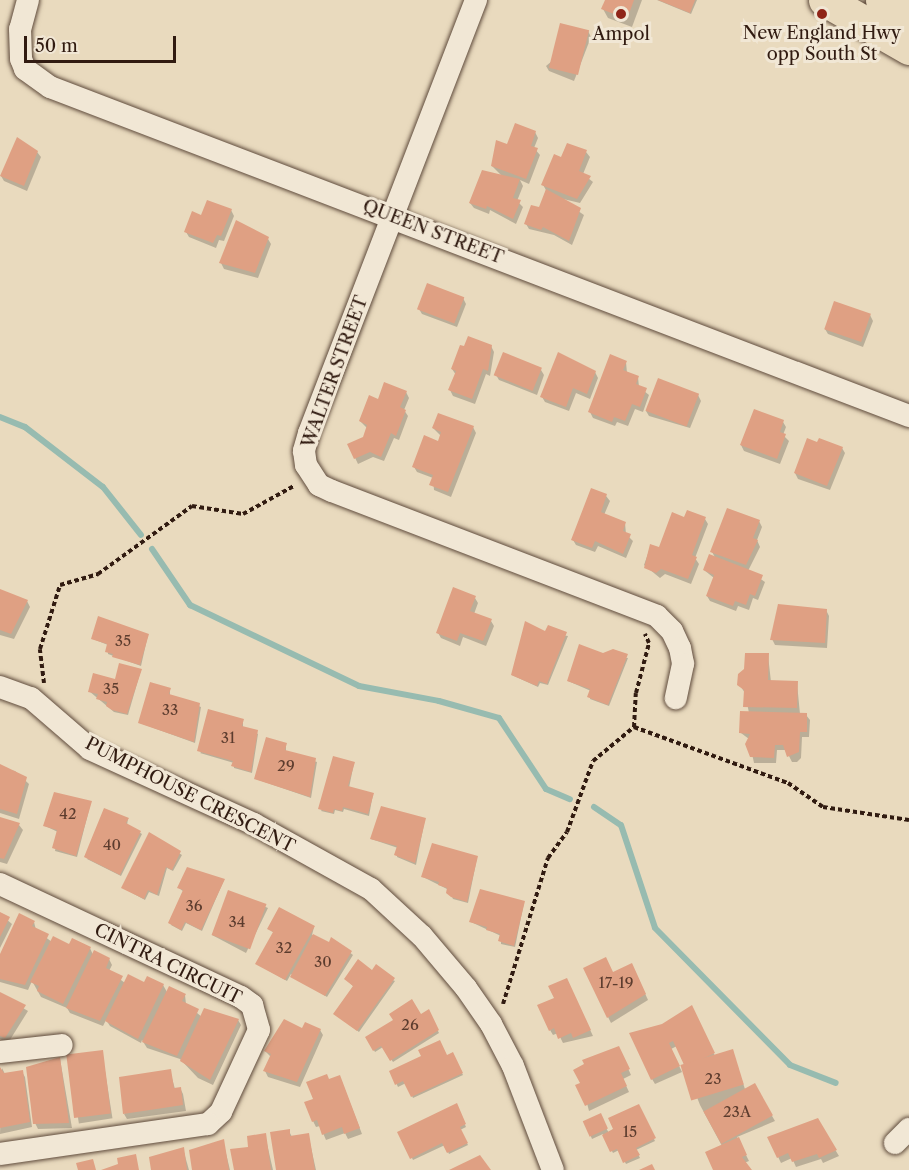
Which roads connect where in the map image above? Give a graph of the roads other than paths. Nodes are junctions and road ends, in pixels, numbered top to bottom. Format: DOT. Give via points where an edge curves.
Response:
graph roads {
  1 [pos="28,0"];
  2 [pos="476,0"];
  3 [pos="825,0"];
  4 [pos="882,0"];
  5 [pos="909,15"];
  6 [pos="909,48"];
  7 [pos="393,217"];
  8 [pos="909,416"];
  9 [pos="0,687"];
  10 [pos="676,698"];
  11 [pos="0,884"];
  12 [pos="62,1045"];
  13 [pos="0,1052"];
  14 [pos="0,1154"];
  15 [pos="553,1170"];
  1 -- 7 [label="street, QUEEN STREET" via="20,29 21,59 26,69 50,87"];
  2 -- 7 [label="street, WALTER STREET"];
  3 -- 6 [label="highway"];
  4 -- 5 [label="highway"];
  7 -- 8 [label="street, QUEEN STREET"];
  7 -- 10 [label="street, WALTER STREET" via="309,433 304,451 310,476 332,491 657,616 672,631 680,648 683,664"];
  9 -- 15 [label="street, PUMPHOUSE CRESCENT" via="32,698 90,749 254,824 371,889 422,936 466,988 490,1024 513,1066"];
  11 -- 14 [label="street, CINTRA CIRCUIT" via="241,997 252,1005 259,1030 221,1112 208,1124"];
  12 -- 13 [label="street"];
}
